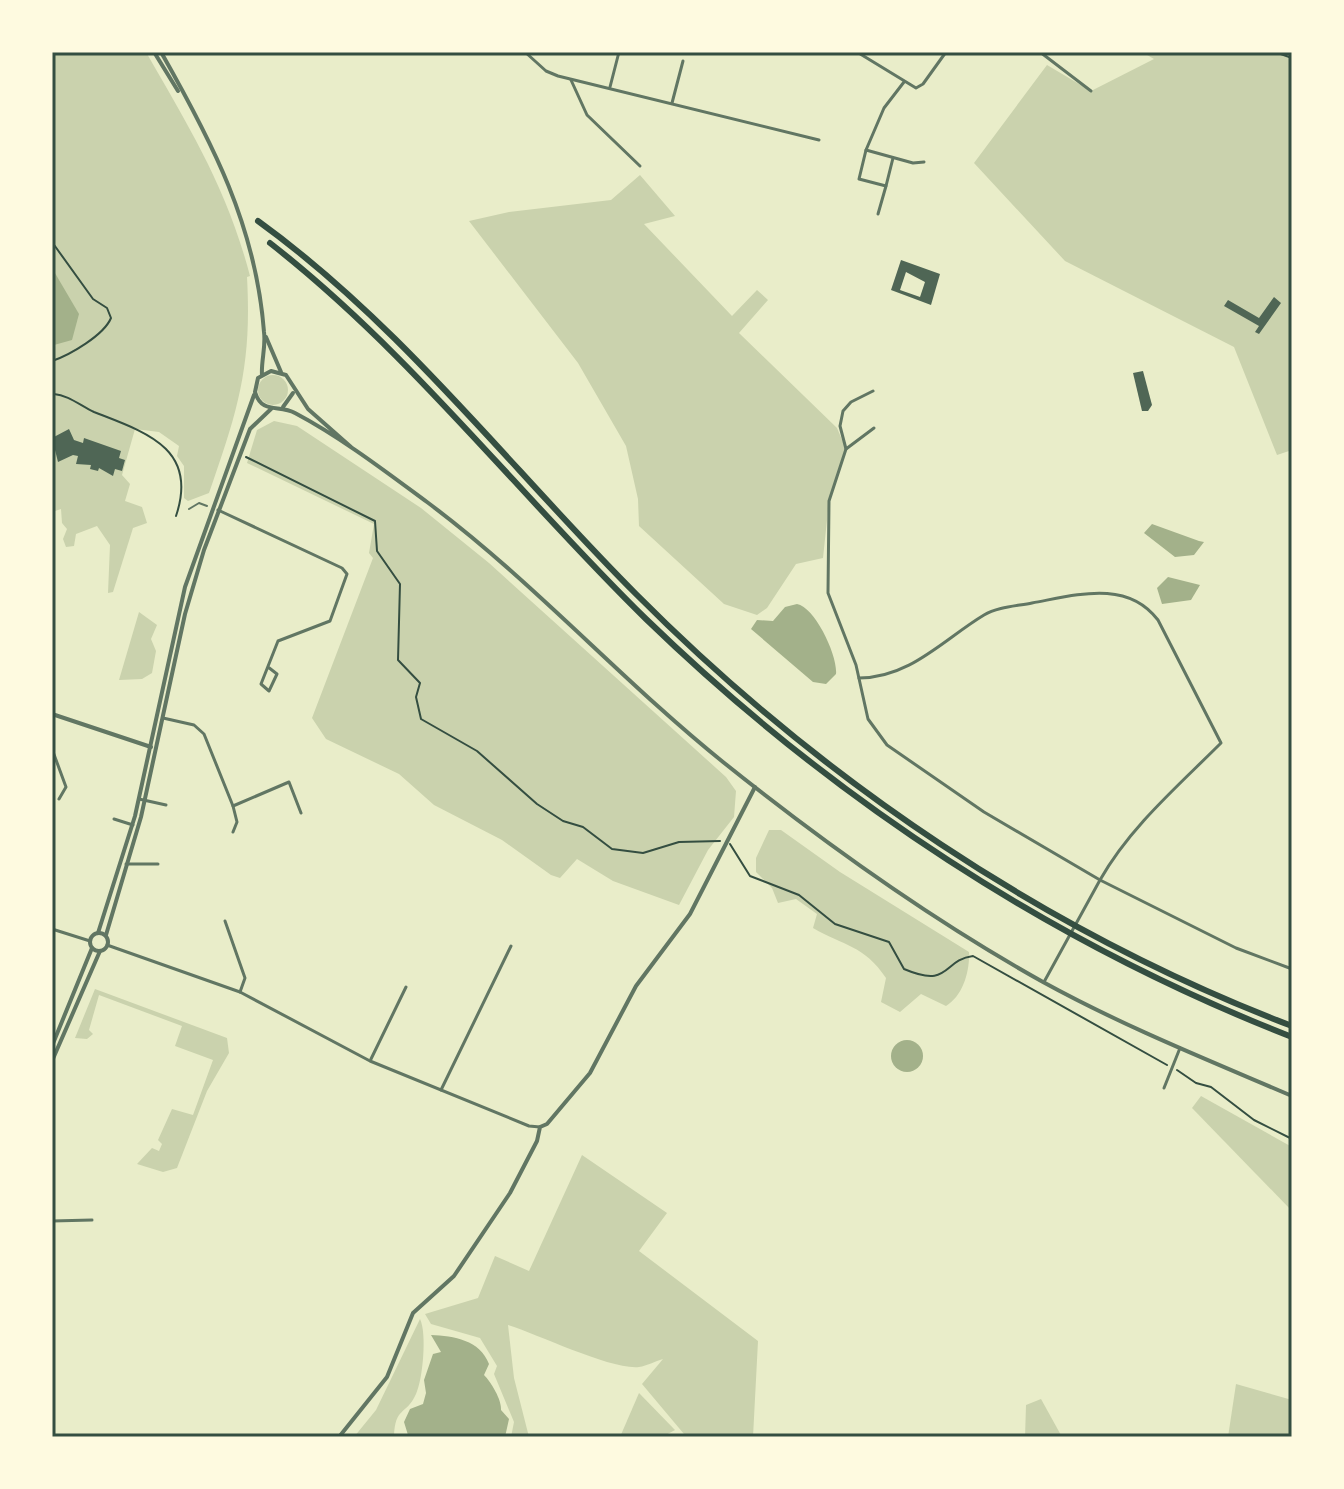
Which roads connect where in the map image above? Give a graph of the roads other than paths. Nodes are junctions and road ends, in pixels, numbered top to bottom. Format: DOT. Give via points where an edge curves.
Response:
graph roads {
  1 [pos="154,52"];
  2 [pos="161,52"];
  3 [pos="525,52"];
  4 [pos="619,52"];
  5 [pos="857,52"];
  6 [pos="946,52"];
  7 [pos="1040,52"];
  8 [pos="683,61"];
  9 [pos="571,80"];
  10 [pos="904,82"];
  11 [pos="610,87"];
  12 [pos="1091,91"];
  13 [pos="185,99"];
  14 [pos="672,103"];
  15 [pos="819,140"];
  16 [pos="866,150"];
  17 [pos="893,157"];
  18 [pos="924,162"];
  19 [pos="640,166"];
  20 [pos="886,186"];
  21 [pos="878,214"];
  22 [pos="258,221"];
  23 [pos="270,243"];
  24 [pos="265,333"];
  25 [pos="281,372"];
  26 [pos="262,375"];
  27 [pos="293,391"];
  28 [pos="873,391"];
  29 [pos="255,392"];
  30 [pos="283,407"];
  31 [pos="271,409"];
  32 [pos="874,428"];
  33 [pos="351,447"];
  34 [pos="846,449"];
  35 [pos="207,506"];
  36 [pos="189,509"];
  37 [pos="218,510"];
  38 [pos="268,667"];
  39 [pos="859,678"];
  40 [pos="52,714"];
  41 [pos="163,718"];
  42 [pos="154,747"];
  43 [pos="52,749"];
  44 [pos="755,787"];
  45 [pos="59,799"];
  46 [pos="139,799"];
  47 [pos="145,801"];
  48 [pos="166,805"];
  49 [pos="233,806"];
  50 [pos="301,813"];
  51 [pos="114,819"];
  52 [pos="136,825"];
  53 [pos="233,832"];
  54 [pos="125,863"];
  55 [pos="158,864"];
  56 [pos="1100,880"];
  57 [pos="225,921"];
  58 [pos="52,929"];
  59 [pos="98,933"];
  60 [pos="106,935"];
  61 [pos="90,941"];
  62 [pos="107,945"];
  63 [pos="511,946"];
  64 [pos="92,948"];
  65 [pos="100,951"];
  66 [pos="1292,969"];
  67 [pos="1044,982"];
  68 [pos="406,987"];
  69 [pos="240,992"];
  70 [pos="1292,1026"];
  71 [pos="1292,1037"];
  72 [pos="52,1046"];
  73 [pos="1180,1048"];
  74 [pos="52,1061"];
  75 [pos="370,1061"];
  76 [pos="1164,1088"];
  77 [pos="441,1090"];
  78 [pos="1292,1096"];
  79 [pos="540,1127"];
  80 [pos="92,1220"];
  81 [pos="52,1221"];
  82 [pos="339,1437"];
  1 -- 13 [label="street"];
  2 -- 13 [label="street"];
  3 -- 9 [label="street" via="546,71"];
  4 -- 11 [label="street"];
  5 -- 10 [label="street"];
  6 -- 10 [label="street" via="917,88"];
  7 -- 12 [label="street"];
  8 -- 14 [label="street"];
  9 -- 11 [label="street"];
  9 -- 19 [label="street" via="587,115"];
  10 -- 16 [label="street" via="884,108"];
  11 -- 14 [label="street"];
  13 -- 24 [label="street" via="236,199"];
  14 -- 15 [label="street"];
  16 -- 17 [label="street"];
  16 -- 20 [label="street" via="859,179"];
  17 -- 18 [label="street"];
  17 -- 20 [label="street"];
  20 -- 21 [label="street"];
  22 -- 70 [label="highway" via="386,331 672,630 824,760 926,834 1033,901 1144,960"];
  23 -- 71 [label="highway" via="381,340 645,618 820,770 1014,902 1136,968"];
  24 -- 25 [label="street"];
  24 -- 26 [label="street"];
  25 -- 26 [label="street"];
  25 -- 27 [label="street"];
  26 -- 29 [label="street"];
  27 -- 30 [label="street"];
  27 -- 33 [label="street"];
  28 -- 34 [label="street" via="843,411 840,426"];
  29 -- 31 [label="street" via="259,403"];
  29 -- 42 [label="street" via="185,587"];
  30 -- 31 [label="street"];
  30 -- 33 [label="street"];
  31 -- 37 [label="street" via="250,429"];
  32 -- 34 [label="street"];
  33 -- 44 [label="street" via="481,546"];
  34 -- 39 [label="street" via="829,501 828,593"];
  35 -- 36 [label="lane" via="199,503"];
  37 -- 38 [label="street" via="347,574 330,621 278,641"];
  37 -- 41 [label="street" via="190,595"];
  38 -- 38 [label="street" via="277,674 269,691 261,684"];
  39 -- 56 [label="street" via="868,719 887,745 984,812"];
  39 -- 56 [label="street" via="924,659 993,611 1096,593 1123,595 1150,609 1221,743 1142,822"];
  40 -- 42 [label="street"];
  41 -- 42 [label="street"];
  41 -- 49 [label="street" via="194,725 204,734"];
  42 -- 46 [label="street"];
  42 -- 47 [label="street"];
  43 -- 45 [label="street" via="66,787"];
  44 -- 67 [label="street" via="915,905"];
  44 -- 79 [label="street" via="690,914 636,986 590,1073"];
  46 -- 47 [label="street"];
  46 -- 52 [label="street"];
  47 -- 48 [label="street"];
  47 -- 52 [label="street"];
  49 -- 50 [label="street" via="289,782"];
  49 -- 53 [label="street"];
  51 -- 52 [label="street"];
  52 -- 54 [label="street"];
  54 -- 55 [label="street"];
  54 -- 59 [label="street"];
  54 -- 60 [label="street"];
  56 -- 66 [label="street" via="1236,948"];
  56 -- 67 [label="street"];
  57 -- 69 [label="street" via="245,978"];
  58 -- 61 [label="street"];
  59 -- 60 [label="street"];
  59 -- 61 [label="street"];
  60 -- 62 [label="street"];
  61 -- 64 [label="street"];
  62 -- 65 [label="street"];
  62 -- 69 [label="street"];
  63 -- 77 [label="street"];
  64 -- 65 [label="street"];
  64 -- 72 [label="street"];
  65 -- 74 [label="street"];
  67 -- 73 [label="street"];
  68 -- 75 [label="street"];
  69 -- 75 [label="street"];
  73 -- 76 [label="street"];
  73 -- 78 [label="street"];
  75 -- 77 [label="street"];
  77 -- 79 [label="street"];
  79 -- 82 [label="street" via="510,1193 454,1276 413,1313 387,1377"];
  80 -- 81 [label="street"];
}
